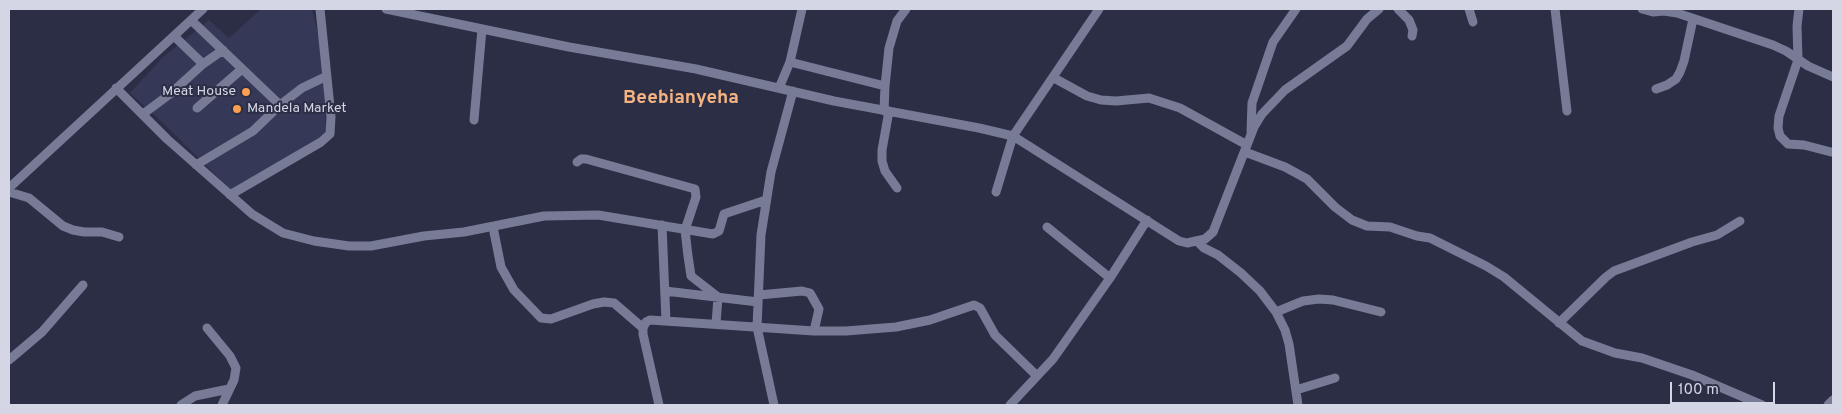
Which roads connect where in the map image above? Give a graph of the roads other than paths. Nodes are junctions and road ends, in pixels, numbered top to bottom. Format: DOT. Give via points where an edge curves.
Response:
graph roads {
  1 [pos="203,9"];
  2 [pos="320,9"];
  3 [pos="386,9"];
  4 [pos="802,9"];
  5 [pos="906,9"];
  6 [pos="1099,9"];
  7 [pos="1379,9"];
  8 [pos="1398,9"];
  9 [pos="1469,9"];
  10 [pos="1554,9"];
  11 [pos="1642,9"];
  12 [pos="1799,9"];
  13 [pos="1291,10"];
  14 [pos="1694,19"];
  15 [pos="192,20"];
  16 [pos="1473,22"];
  17 [pos="482,29"];
  18 [pos="174,36"];
  19 [pos="1412,36"];
  20 [pos="223,50"];
  21 [pos="1798,60"];
  22 [pos="790,62"];
  23 [pos="203,64"];
  24 [pos="242,69"];
  25 [pos="327,76"];
  26 [pos="1833,77"];
  27 [pos="1054,78"];
  28 [pos="885,86"];
  29 [pos="116,88"];
  30 [pos="779,88"];
  31 [pos="1656,89"];
  32 [pos="793,92"];
  33 [pos="280,105"];
  34 [pos="197,108"];
  35 [pos="886,111"];
  36 [pos="1567,111"];
  37 [pos="143,114"];
  38 [pos="474,120"];
  39 [pos="1013,136"];
  40 [pos="1248,145"];
  41 [pos="1831,152"];
  42 [pos="577,162"];
  43 [pos="196,164"];
  44 [pos="9,188"];
  45 [pos="897,188"];
  46 [pos="9,192"];
  47 [pos="996,192"];
  48 [pos="230,195"];
  49 [pos="766,200"];
  50 [pos="1147,220"];
  51 [pos="1740,221"];
  52 [pos="662,226"];
  53 [pos="493,227"];
  54 [pos="1047,227"];
  55 [pos="685,230"];
  56 [pos="119,237"];
  57 [pos="1198,242"];
  58 [pos="1110,278"];
  59 [pos="82,285"];
  60 [pos="665,291"];
  61 [pos="718,297"];
  62 [pos="758,298"];
  63 [pos="1276,312"];
  64 [pos="1381,312"];
  65 [pos="666,321"];
  66 [pos="1559,323"];
  67 [pos="716,324"];
  68 [pos="757,327"];
  69 [pos="207,328"];
  70 [pos="643,328"];
  71 [pos="814,331"];
  72 [pos="9,360"];
  73 [pos="1037,376"];
  74 [pos="1335,378"];
  75 [pos="229,389"];
  76 [pos="1296,390"];
  77 [pos="1833,400"];
  78 [pos="181,405"];
  79 [pos="222,405"];
  80 [pos="659,405"];
  81 [pos="774,405"];
  82 [pos="1010,405"];
  83 [pos="1298,405"];
  84 [pos="1762,405"];
  85 [pos="1828,405"];
  1 -- 15 [label="street"];
  2 -- 25 [label="street"];
  3 -- 17 [label="street"];
  4 -- 22 [label="street"];
  5 -- 28 [label="street" via="894,30"];
  6 -- 27 [label="street"];
  7 -- 40 [label="street" via="1347,46 1279,96 1258,120"];
  8 -- 19 [label="street" via="1409,20"];
  9 -- 16 [label="street"];
  10 -- 36 [label="street"];
  11 -- 14 [label="street"];
  12 -- 21 [label="street"];
  13 -- 40 [label="street" via="1273,42 1252,103"];
  14 -- 21 [label="street" via="1773,45"];
  14 -- 31 [label="street" via="1680,72 1676,79"];
  15 -- 18 [label="street"];
  15 -- 20 [label="street"];
  17 -- 30 [label="street"];
  17 -- 38 [label="street"];
  18 -- 23 [label="street"];
  18 -- 29 [label="street"];
  20 -- 23 [label="street"];
  20 -- 24 [label="street"];
  21 -- 26 [label="street"];
  21 -- 41 [label="street" via="1778,122 1780,136 1788,144"];
  22 -- 28 [label="street"];
  22 -- 30 [label="street"];
  23 -- 37 [label="street"];
  24 -- 33 [label="street"];
  24 -- 34 [label="street"];
  25 -- 33 [label="street" via="302,88"];
  25 -- 48 [label="street" via="331,117 328,137"];
  27 -- 39 [label="street"];
  27 -- 40 [label="street" via="1101,100 1150,98 1173,105"];
  28 -- 35 [label="street"];
  29 -- 37 [label="street"];
  29 -- 44 [label="street"];
  30 -- 32 [label="street"];
  32 -- 35 [label="street"];
  32 -- 49 [label="street"];
  33 -- 43 [label="street" via="252,131"];
  35 -- 39 [label="street"];
  35 -- 45 [label="street" via="882,160 884,171"];
  37 -- 43 [label="street"];
  39 -- 47 [label="street"];
  39 -- 50 [label="street"];
  40 -- 57 [label="street" via="1213,232"];
  40 -- 66 [label="street" via="1307,179 1352,220 1430,238 1455,249 1504,278"];
  42 -- 55 [label="street" via="581,158 586,159 695,189 696,197"];
  43 -- 48 [label="street"];
  46 -- 56 [label="street" via="29,198 63,226"];
  48 -- 53 [label="street" via="283,233 349,246 371,246"];
  49 -- 55 [label="street" via="724,214 717,233"];
  49 -- 62 [label="street"];
  50 -- 57 [label="street" via="1179,241"];
  50 -- 58 [label="street"];
  51 -- 66 [label="street" via="1717,235 1614,271"];
  52 -- 53 [label="street" via="598,215 544,216"];
  52 -- 55 [label="street"];
  52 -- 60 [label="street"];
  53 -- 70 [label="street" via="501,266 514,290 541,318 551,319 604,302 614,303"];
  54 -- 58 [label="street"];
  55 -- 61 [label="street" via="691,276"];
  57 -- 63 [label="street" via="1241,273"];
  58 -- 73 [label="street"];
  59 -- 72 [label="street" via="42,332"];
  60 -- 61 [label="street"];
  60 -- 65 [label="street"];
  61 -- 62 [label="street"];
  61 -- 67 [label="street"];
  62 -- 68 [label="street"];
  62 -- 71 [label="street" via="802,291 810,293 819,309"];
  63 -- 64 [label="street" via="1303,301 1319,299"];
  63 -- 76 [label="street" via="1285,330"];
  65 -- 67 [label="street"];
  65 -- 70 [label="street" via="650,320"];
  66 -- 84 [label="street" via="1592,345 1692,375"];
  67 -- 68 [label="street"];
  68 -- 71 [label="street"];
  68 -- 81 [label="street"];
  69 -- 75 [label="street" via="236,368"];
  70 -- 80 [label="street"];
  71 -- 73 [label="street" via="896,327 974,305 980,308 995,335"];
  73 -- 82 [label="street"];
  74 -- 76 [label="street"];
  75 -- 78 [label="street" via="195,396"];
  75 -- 79 [label="street"];
  76 -- 83 [label="street"];
  77 -- 85 [label="street"];
}
